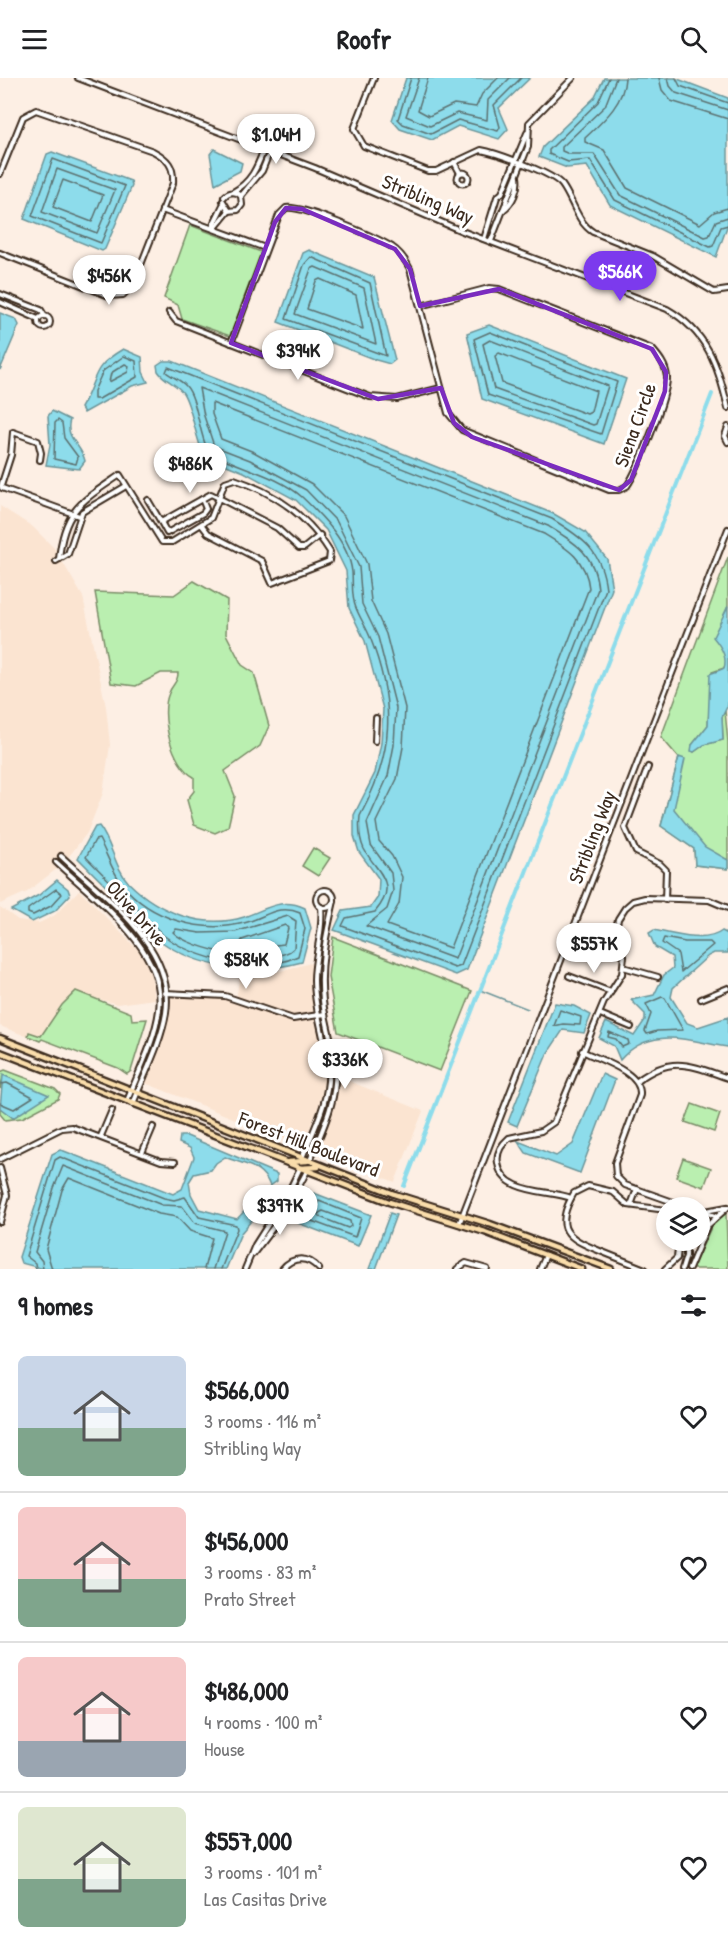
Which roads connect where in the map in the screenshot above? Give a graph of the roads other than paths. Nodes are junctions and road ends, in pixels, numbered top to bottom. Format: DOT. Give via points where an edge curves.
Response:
graph roads {
  1 [pos="78,78"];
  2 [pos="374,78"];
  3 [pos="573,78"];
  4 [pos="528,133"];
  5 [pos="264,149"];
  6 [pos="270,151"];
  7 [pos="454,162"];
  8 [pos="515,162"];
  9 [pos="522,165"];
  10 [pos="460,173"];
  11 [pos="0,174"];
  12 [pos="232,192"];
  13 [pos="501,194"];
  14 [pos="241,196"];
  15 [pos="224,202"];
  16 [pos="507,203"];
  17 [pos="162,210"];
  18 [pos="229,211"];
  19 [pos="214,229"];
  20 [pos="484,239"];
  21 [pos="491,241"];
  22 [pos="266,248"];
  23 [pos="0,253"];
  24 [pos="727,291"];
  25 [pos="0,294"];
  26 [pos="0,302"];
  27 [pos="420,306"];
  28 [pos="169,312"];
  29 [pos="44,315"];
  30 [pos="38,319"];
  31 [pos="231,343"];
  32 [pos="441,388"];
  33 [pos="727,395"];
  34 [pos="728,408"];
  35 [pos="728,427"];
  36 [pos="728,442"];
  37 [pos="40,460"];
  38 [pos="106,484"];
  39 [pos="126,486"];
  40 [pos="95,491"];
  41 [pos="112,494"];
  42 [pos="202,499"];
  43 [pos="220,499"];
  44 [pos="100,500"];
  45 [pos="148,500"];
  46 [pos="72,512"];
  47 [pos="79,516"];
  48 [pos="161,522"];
  49 [pos="201,524"];
  50 [pos="728,529"];
  51 [pos="320,535"];
  52 [pos="376,718"];
  53 [pos="375,741"];
  54 [pos="648,767"];
  55 [pos="61,856"];
  56 [pos="56,862"];
  57 [pos="665,900"];
  58 [pos="334,901"];
  59 [pos="321,907"];
  60 [pos="728,908"];
  61 [pos="624,967"];
  62 [pos="568,976"];
  63 [pos="658,977"];
  64 [pos="728,988"];
  65 [pos="611,992"];
  66 [pos="167,993"];
  67 [pos="159,994"];
  68 [pos="701,999"];
  69 [pos="325,1014"];
  70 [pos="600,1014"];
  71 [pos="317,1016"];
  72 [pos="631,1027"];
  73 [pos="0,1038"];
  74 [pos="333,1049"];
  75 [pos="326,1051"];
  76 [pos="582,1051"];
  77 [pos="0,1052"];
  78 [pos="728,1078"];
  79 [pos="637,1081"];
  80 [pos="131,1090"];
  81 [pos="137,1093"];
  82 [pos="127,1101"];
  83 [pos="133,1104"];
  84 [pos="112,1110"];
  85 [pos="153,1127"];
  86 [pos="101,1136"];
  87 [pos="142,1153"];
  88 [pos="302,1158"];
  89 [pos="0,1160"];
  90 [pos="283,1161"];
  91 [pos="310,1161"];
  92 [pos="175,1162"];
  93 [pos="0,1167"];
  94 [pos="300,1168"];
  95 [pos="330,1169"];
  96 [pos="307,1171"];
  97 [pos="637,1190"];
  98 [pos="658,1197"];
  99 [pos="571,1198"];
  100 [pos="631,1205"];
  101 [pos="728,1207"];
  102 [pos="656,1209"];
  103 [pos="710,1210"];
  104 [pos="463,1214"];
  105 [pos="710,1214"];
  106 [pos="715,1216"];
  107 [pos="0,1222"];
  108 [pos="710,1222"];
  109 [pos="459,1224"];
  110 [pos="563,1251"];
  111 [pos="678,1251"];
  112 [pos="686,1251"];
  113 [pos="696,1251"];
  114 [pos="546,1255"];
  115 [pos="686,1256"];
  116 [pos="250,1257"];
  117 [pos="694,1258"];
  118 [pos="245,1269"];
  119 [pos="282,1269"];
  120 [pos="319,1269"];
  121 [pos="457,1269"];
  122 [pos="487,1269"];
  123 [pos="540,1269"];
  124 [pos="582,1269"];
  125 [pos="611,1269"];
  126 [pos="645,1269"];
  127 [pos="665,1269"];
  128 [pos="682,1269"];
  129 [pos="689,1269"];
  1 -- 5 [label="street, Stribling Way"];
  2 -- 7 [label="street" via="354,129 364,146 428,171"];
  3 -- 4 [label="street" via="534,116"];
  4 -- 8 [label="street"];
  4 -- 9 [label="street"];
  5 -- 6 [label="street, Stribling Way"];
  5 -- 12 [label="street" via="255,173"];
  6 -- 14 [label="street" via="262,171"];
  6 -- 20 [label="street, Stribling Way"];
  7 -- 8 [label="street" via="481,150"];
  7 -- 10 [label="street"];
  8 -- 9 [label="street"];
  8 -- 13 [label="street"];
  9 -- 16 [label="street" via="518,184"];
  9 -- 24 [label="street" via="562,184 586,227 593,232 653,256 714,292"];
  11 -- 17 [label="street" via="23,117 44,111 165,157 173,174"];
  12 -- 14 [label="street"];
  12 -- 15 [label="street"];
  13 -- 16 [label="street"];
  13 -- 20 [label="street"];
  14 -- 18 [label="street" via="241,208"];
  15 -- 18 [label="street"];
  15 -- 19 [label="street"];
  16 -- 21 [label="street"];
  17 -- 19 [label="street"];
  17 -- 23 [label="street" via="133,285 123,295 109,296"];
  18 -- 19 [label="street"];
  19 -- 22 [label="street"];
  20 -- 21 [label="street, Stribling Way"];
  21 -- 33 [label="street, Stribling Way" via="679,316 708,346"];
  22 -- 27 [label="street, Siena Circle" via="279,214 286,208 302,209 395,249 410,269"];
  22 -- 31 [label="street, Siena Circle"];
  25 -- 29 [label="street" via="42,310"];
  26 -- 30 [label="street"];
  27 -- 32 [label="street, Siena Circle"];
  27 -- 32 [label="street, Siena Circle" via="489,288 499,289 652,349 662,360 667,379 631,480 619,490 609,490 472,437 454,423"];
  28 -- 31 [label="street" via="176,321"];
  29 -- 30 [label="street"];
  29 -- 30 [label="street" via="49,319 48,326 39,326"];
  31 -- 32 [label="street" via="378,399 397,399"];
  33 -- 34 [label="street, Stribling Way"];
  35 -- 36 [label="street"];
  37 -- 46 [label="street" via="38,441 13,432 2,489"];
  38 -- 39 [label="street" via="120,475"];
  38 -- 40 [label="street"];
  38 -- 41 [label="street"];
  39 -- 41 [label="street"];
  39 -- 49 [label="street" via="162,542 172,542"];
  40 -- 44 [label="street"];
  40 -- 46 [label="street"];
  41 -- 44 [label="street"];
  42 -- 43 [label="street" via="211,494"];
  42 -- 48 [label="street"];
  42 -- 48 [label="street" via="206,509 203,513 167,533"];
  43 -- 49 [label="street" via="211,518"];
  43 -- 51 [label="street" via="277,528 299,548"];
  43 -- 51 [label="street" via="228,480 242,481 288,506"];
  44 -- 47 [label="street"];
  45 -- 48 [label="street"];
  46 -- 47 [label="street"];
  46 -- 47 [label="street" via="58,560 68,554"];
  49 -- 51 [label="street" via="208,533 262,561 272,583 329,561 330,552"];
  50 -- 104 [label="street, Stribling Way"];
  52 -- 53 [label="street"];
  54 -- 57 [label="street" via="625,827 636,852 666,870"];
  55 -- 66 [label="street, Olive Drive" via="147,941 162,969"];
  56 -- 67 [label="street, Olive Drive" via="141,947 153,965"];
  57 -- 60 [label="street" via="709,900"];
  57 -- 61 [label="street" via="640,898 621,912 616,929"];
  58 -- 59 [label="street" via="330,907"];
  58 -- 59 [label="street" via="330,891 321,891 316,899"];
  58 -- 69 [label="street" via="322,965"];
  59 -- 71 [label="street" via="314,966"];
  61 -- 63 [label="street"];
  61 -- 65 [label="street"];
  62 -- 65 [label="street"];
  64 -- 68 [label="street"];
  65 -- 70 [label="street"];
  66 -- 67 [label="street"];
  66 -- 71 [label="street" via="225,996 287,1017"];
  66 -- 81 [label="street, Olive Drive" via="164,1024"];
  67 -- 80 [label="street, Olive Drive" via="157,1017"];
  69 -- 71 [label="street"];
  69 -- 74 [label="street"];
  70 -- 72 [label="street"];
  70 -- 76 [label="street"];
  71 -- 75 [label="street"];
  73 -- 80 [label="main road, Forest Hill Boulevard"];
  74 -- 75 [label="street"];
  74 -- 91 [label="street" via="333,1098"];
  75 -- 88 [label="street" via="325,1098"];
  76 -- 79 [label="street"];
  76 -- 99 [label="street" via="552,1124 542,1131 509,1138 500,1148 497,1160 501,1173 510,1181"];
  77 -- 82 [label="main road, Forest Hill Boulevard"];
  78 -- 79 [label="street" via="678,1065 656,1068"];
  79 -- 97 [label="street" via="640,1095 615,1166 619,1180"];
  80 -- 81 [label="main road, Forest Hill Boulevard"];
  80 -- 82 [label="street, Olive Drive"];
  81 -- 83 [label="street, Olive Drive"];
  81 -- 88 [label="main road, Forest Hill Boulevard"];
  82 -- 83 [label="main road, Forest Hill Boulevard"];
  83 -- 90 [label="main road, Forest Hill Boulevard"];
  84 -- 86 [label="street"];
  85 -- 87 [label="street"];
  86 -- 87 [label="street"];
  86 -- 89 [label="street" via="77,1127 62,1128"];
  87 -- 92 [label="street"];
  88 -- 91 [label="main road, Forest Hill Boulevard"];
  90 -- 91 [label="main road"];
  90 -- 94 [label="main road, Forest Hill Boulevard"];
  91 -- 95 [label="main road, Forest Hill Boulevard"];
  93 -- 107 [label="street" via="7,1194"];
  94 -- 95 [label="main road"];
  94 -- 96 [label="main road, Forest Hill Boulevard"];
  94 -- 116 [label="street"];
  95 -- 104 [label="main road, Forest Hill Boulevard" via="394,1194"];
  96 -- 109 [label="main road, Forest Hill Boulevard"];
  96 -- 116 [label="street" via="287,1209"];
  97 -- 98 [label="street"];
  97 -- 100 [label="street"];
  99 -- 100 [label="street" via="580,1188 591,1186 613,1192"];
  99 -- 126 [label="street" via="564,1223 570,1238"];
  100 -- 102 [label="street"];
  101 -- 103 [label="street"];
  101 -- 106 [label="street"];
  104 -- 109 [label="street, Stribling Way"];
  104 -- 110 [label="main road, Forest Hill Boulevard"];
  105 -- 106 [label="street"];
  106 -- 108 [label="street"];
  109 -- 114 [label="main road, Forest Hill Boulevard"];
  110 -- 114 [label="main road"];
  110 -- 125 [label="main road, Forest Hill Boulevard"];
  111 -- 127 [label="street" via="677,1258"];
  112 -- 115 [label="street"];
  113 -- 117 [label="street"];
  114 -- 123 [label="street"];
  114 -- 124 [label="main road, Forest Hill Boulevard"];
  115 -- 117 [label="street"];
  115 -- 128 [label="street"];
  116 -- 118 [label="street"];
  117 -- 129 [label="street"];
  119 -- 120 [label="street" via="300,1259"];
  121 -- 122 [label="street" via="469,1263"];
}
